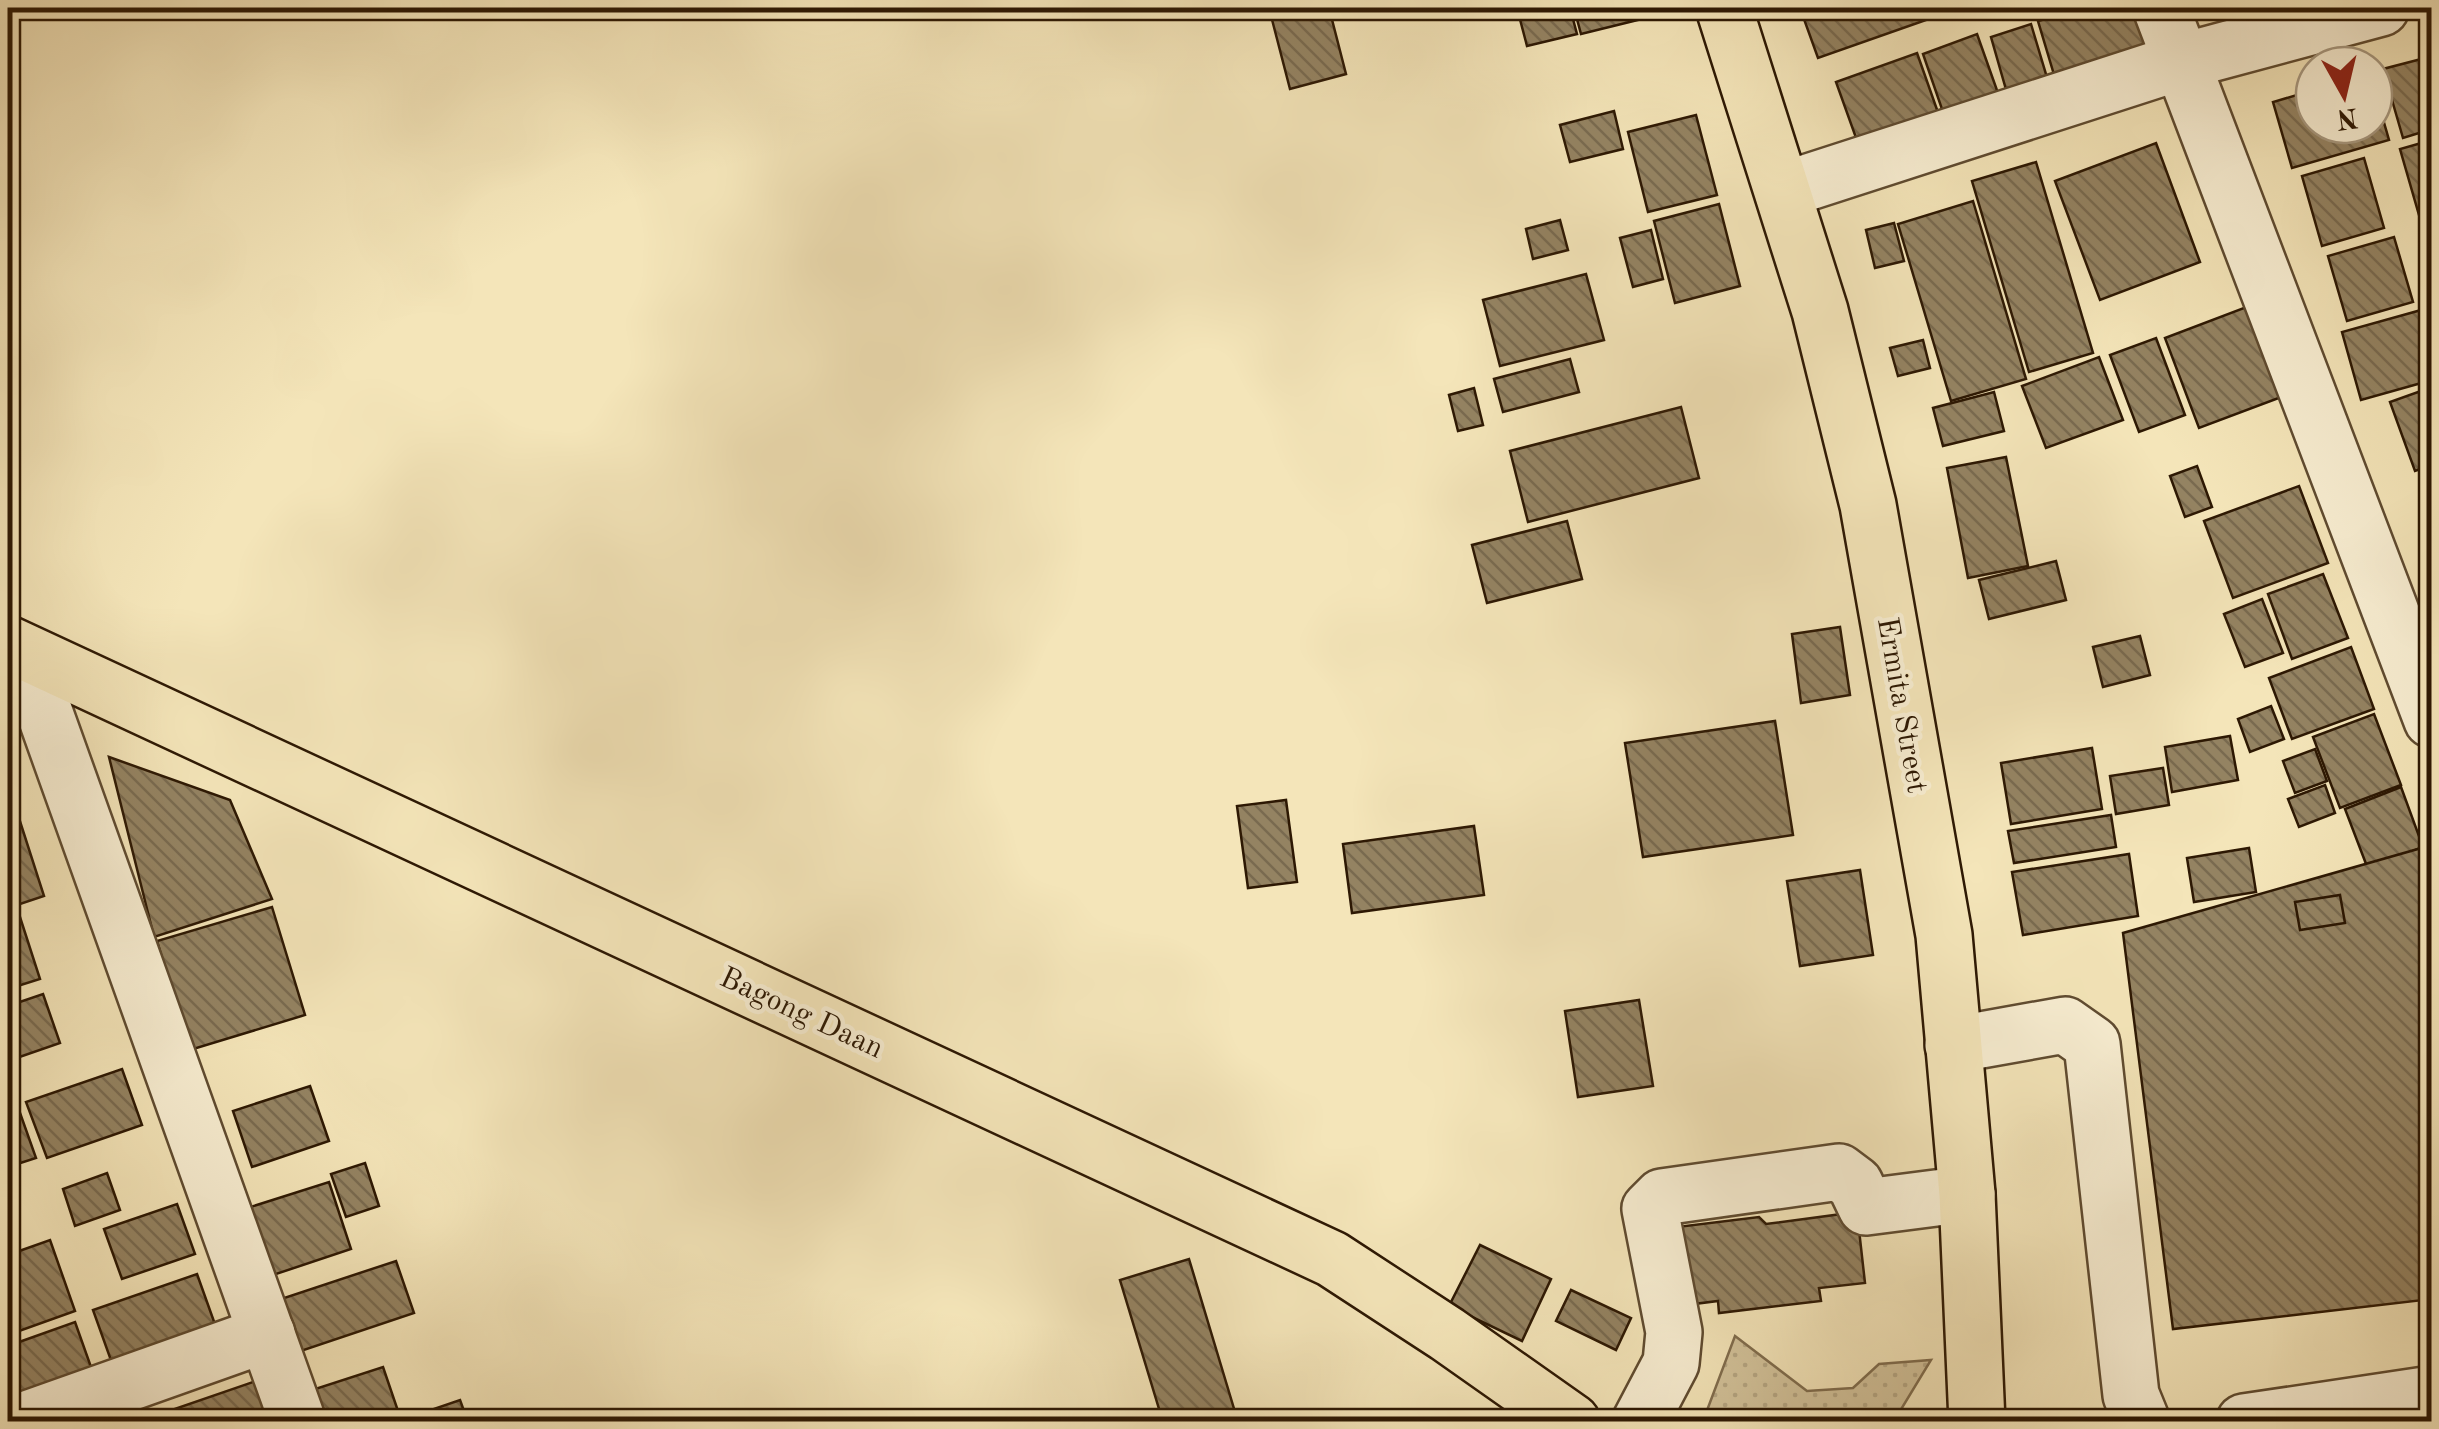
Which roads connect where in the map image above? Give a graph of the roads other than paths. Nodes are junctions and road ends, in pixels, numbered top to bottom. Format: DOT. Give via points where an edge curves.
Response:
graph roads {
  1 [pos="1724,8"];
  2 [pos="2161,8"];
  3 [pos="2381,8"];
  4 [pos="2180,62"];
  5 [pos="1784,190"];
  6 [pos="15,648"];
  7 [pos="2432,720"];
  8 [pos="1952,1045"];
  9 [pos="1967,1194"];
  10 [pos="267,1334"];
  11 [pos="2432,1394"];
  12 [pos="20,1422"];
  13 [pos="298,1422"];
  14 [pos="1572,1422"];
  15 [pos="1640,1422"];
  16 [pos="1976,1422"];
  17 [pos="2142,1422"];
  18 [pos="2244,1422"];
  1 -- 5 [label="main road, Ermita Street"];
  2 -- 4 [label="street"];
  3 -- 4 [label="street"];
  4 -- 5 [label="street"];
  4 -- 7 [label="street"];
  5 -- 8 [label="main road, Ermita Street" via="1868,504 1944,935"];
  6 -- 10 [label="street"];
  6 -- 14 [label="main road, Bagong Daan" via="1332,1259"];
  8 -- 9 [label="main road, Ermita Street"];
  8 -- 17 [label="street" via="2065,1026 2092,1044 2131,1395"];
  9 -- 15 [label="street" via="1866,1208 1855,1184 1839,1172 1662,1196 1650,1209 1674,1332 1670,1364"];
  9 -- 16 [label="main road, Ermita Street"];
  10 -- 12 [label="street"];
  10 -- 13 [label="street"];
  11 -- 18 [label="street"];
}
